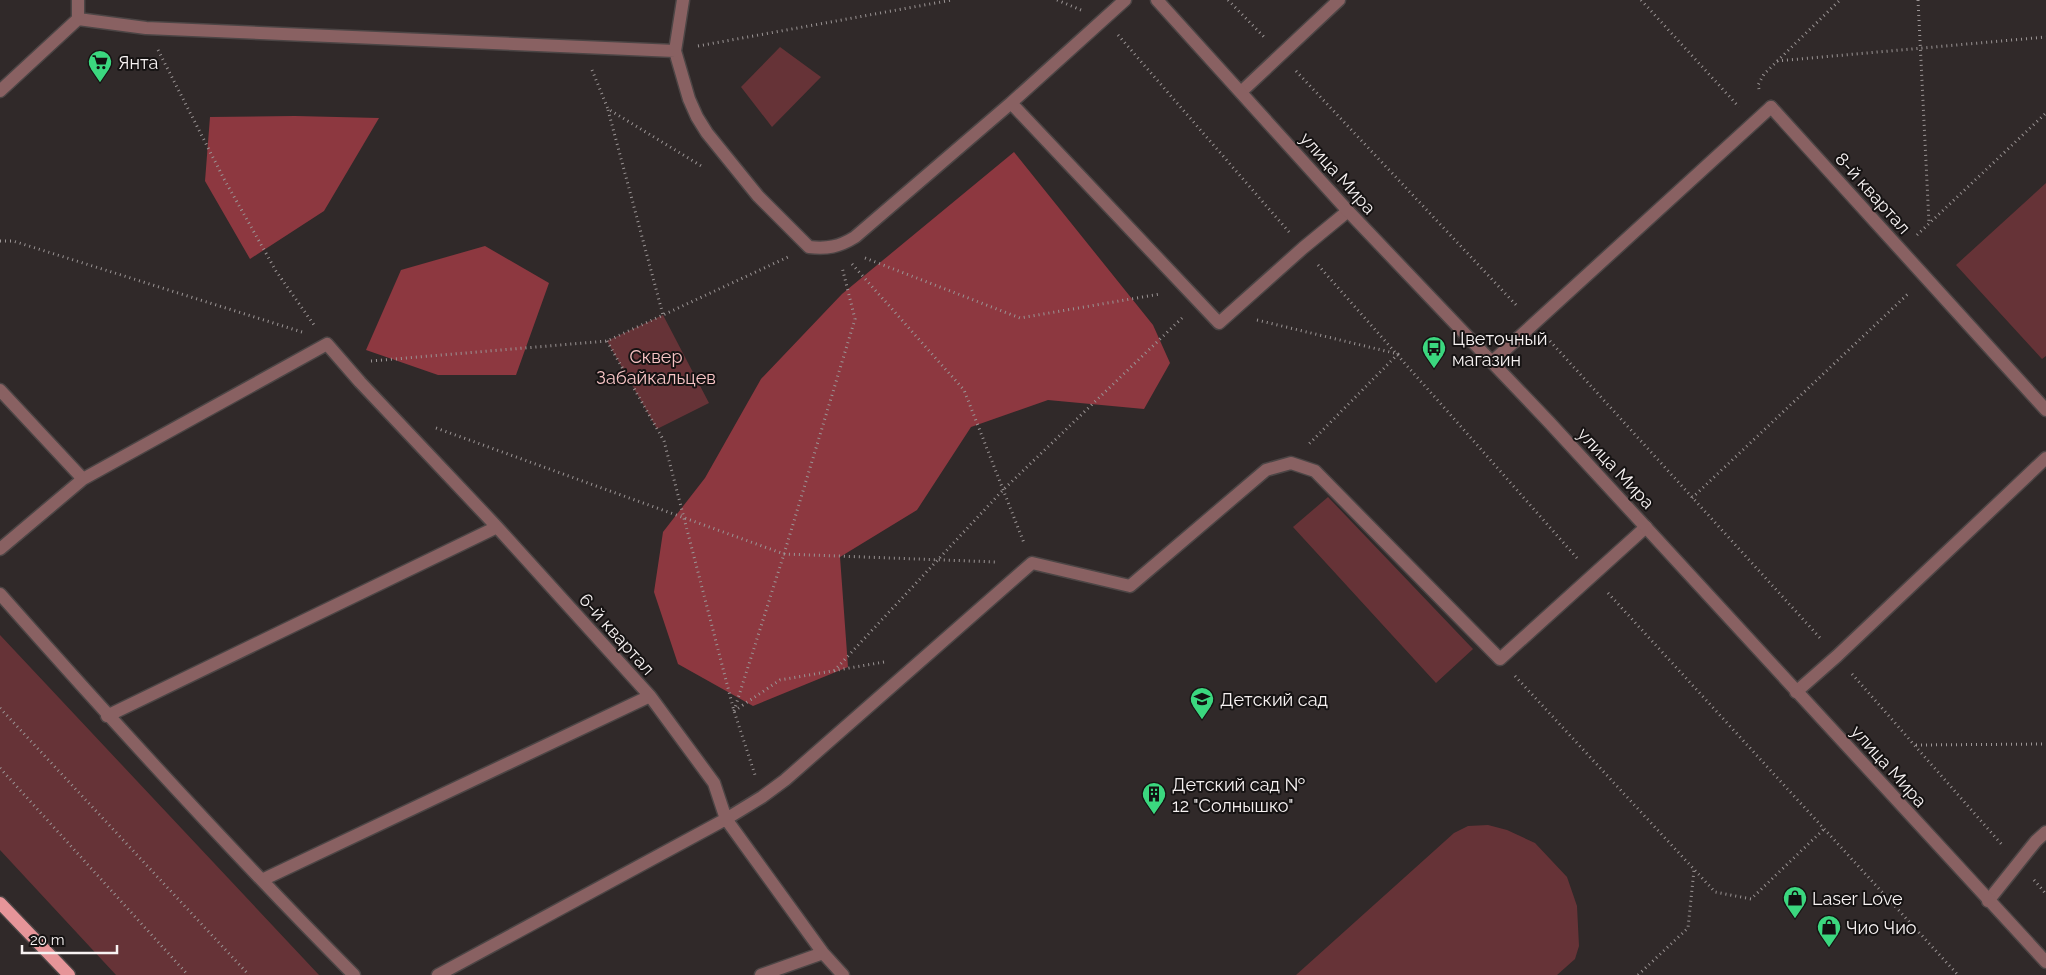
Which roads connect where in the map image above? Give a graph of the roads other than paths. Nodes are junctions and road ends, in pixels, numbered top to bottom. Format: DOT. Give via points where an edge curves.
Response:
graph roads {
  1 [pos="78,0"];
  2 [pos="683,0"];
  3 [pos="1125,0"];
  4 [pos="1157,0"];
  5 [pos="1339,0"];
  6 [pos="78,19"];
  7 [pos="675,51"];
  8 [pos="0,91"];
  9 [pos="1241,92"];
  10 [pos="1011,104"];
  11 [pos="1348,211"];
  12 [pos="1493,362"];
  13 [pos="0,390"];
  14 [pos="2046,410"];
  15 [pos="2046,458"];
  16 [pos="83,479"];
  17 [pos="497,527"];
  18 [pos="1646,527"];
  19 [pos="0,549"];
  20 [pos="0,594"];
  21 [pos="1796,692"];
  22 [pos="650,696"];
  23 [pos="107,716"];
  24 [pos="726,818"];
  25 [pos="2046,832"];
  26 [pos="262,880"];
  27 [pos="1988,901"];
  28 [pos="0,903"];
  29 [pos="823,953"];
  30 [pos="2046,962"];
  31 [pos="69,975"];
  32 [pos="354,975"];
  33 [pos="438,975"];
  34 [pos="761,975"];
  35 [pos="843,975"];
  1 -- 6 [label="street"];
  2 -- 7 [label="street"];
  3 -- 10 [label="street"];
  4 -- 9 [label="street, улица Мира"];
  5 -- 9 [label="street"];
  6 -- 7 [label="street" via="146,28"];
  6 -- 8 [label="street"];
  7 -- 10 [label="street" via="689,99 707,133 758,196 809,248 826,249 855,237"];
  9 -- 11 [label="street, улица Мира"];
  10 -- 11 [label="street" via="1219,323"];
  11 -- 12 [label="street, улица Мира"];
  12 -- 14 [label="street, 8-й квартал" via="1771,107"];
  12 -- 18 [label="street, улица Мира"];
  13 -- 16 [label="street"];
  15 -- 21 [label="street"];
  16 -- 17 [label="street, 6-й квартал" via="326,341"];
  16 -- 19 [label="street"];
  17 -- 22 [label="street, 6-й квартал"];
  17 -- 23 [label="street"];
  18 -- 21 [label="street, улица Мира"];
  18 -- 24 [label="street" via="1500,659 1315,471 1291,462 1266,470 1130,586 1032,563 786,780"];
  20 -- 23 [label="street"];
  21 -- 27 [label="street, улица Мира"];
  22 -- 24 [label="street, 6-й квартал" via="714,784"];
  22 -- 26 [label="street"];
  23 -- 26 [label="street"];
  24 -- 29 [label="street, 6-й квартал"];
  24 -- 33 [label="street"];
  25 -- 27 [label="street" via="2036,840"];
  26 -- 32 [label="street"];
  27 -- 30 [label="street, улица Мира"];
  28 -- 31 [label="main road"];
  29 -- 34 [label="street"];
  29 -- 35 [label="street, 6-й квартал"];
}
